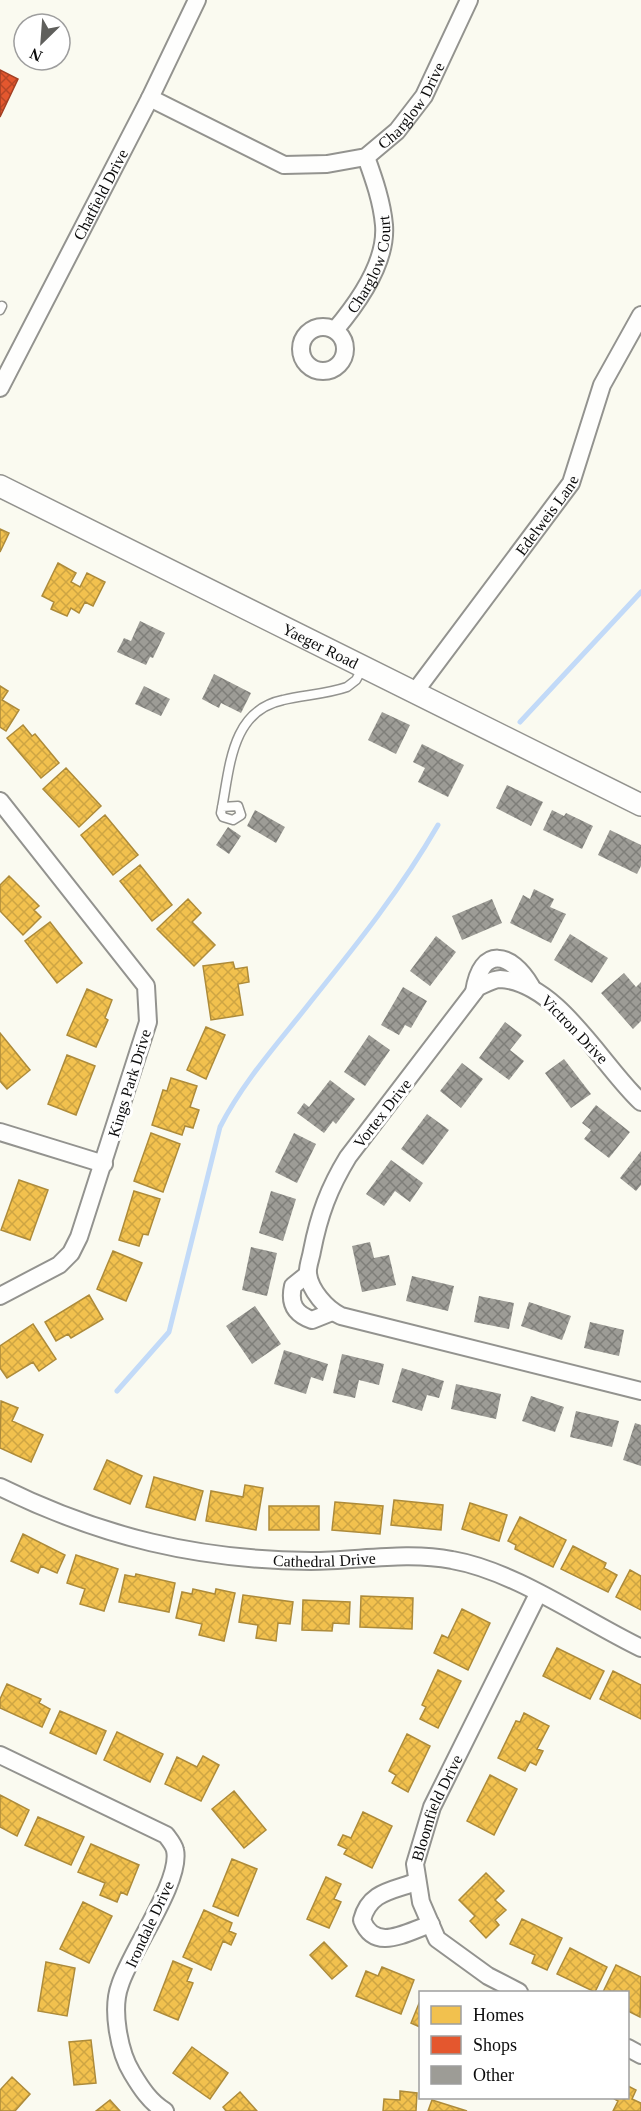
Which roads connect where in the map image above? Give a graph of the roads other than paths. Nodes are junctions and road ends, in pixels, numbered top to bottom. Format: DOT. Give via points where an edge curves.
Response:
graph roads {
  1 [pos="197,0"];
  2 [pos="469,0"];
  3 [pos="150,98"];
  4 [pos="366,157"];
  5 [pos="641,315"];
  6 [pos="335,330"];
  7 [pos="0,388"];
  8 [pos="0,486"];
  9 [pos="363,667"];
  10 [pos="414,693"];
  11 [pos="0,801"];
  12 [pos="641,805"];
  13 [pos="222,807"];
  14 [pos="499,979"];
  15 [pos="531,986"];
  16 [pos="474,992"];
  17 [pos="641,1102"];
  18 [pos="0,1132"];
  19 [pos="104,1164"];
  20 [pos="308,1274"];
  21 [pos="0,1296"];
  22 [pos="332,1312"];
  23 [pos="641,1391"];
  24 [pos="0,1487"];
  25 [pos="538,1594"];
  26 [pos="641,1648"];
  27 [pos="0,1755"];
  28 [pos="416,1882"];
  29 [pos="431,1924"];
  30 [pos="517,1991"];
  31 [pos="165,2111"];
  1 -- 3 [label="street, Chatfield Drive"];
  2 -- 4 [label="street, Charglow Drive" via="424,96 397,131"];
  3 -- 4 [label="street, Charglow Drive" via="284,165 327,164"];
  3 -- 7 [label="street, Chatfield Drive"];
  4 -- 6 [label="street, Charglow Court" via="380,196 385,228 376,268"];
  5 -- 10 [label="street, Edelweis Lane" via="602,385 571,483"];
  8 -- 9 [label="street, Yaeger Road"];
  9 -- 10 [label="street, Yaeger Road"];
  9 -- 13 [label="lane" via="347,687 280,700 251,714 240,729"];
  10 -- 12 [label="street, Yaeger Road"];
  11 -- 19 [label="street, Kings Park Drive" via="146,986 148,1022"];
  14 -- 15 [label="street, Victron Drive"];
  14 -- 16 [label="street, Vortex Drive"];
  15 -- 16 [label="street, Victron Drive" via="521,970 506,959 490,960 476,977"];
  15 -- 17 [label="street, Victron Drive" via="595,1046"];
  16 -- 20 [label="street, Vortex Drive" via="348,1157 331,1185 319,1215"];
  18 -- 19 [label="street"];
  19 -- 21 [label="street, Kings Park Drive" via="71,1253 59,1265"];
  20 -- 22 [label="street" via="317,1295"];
  20 -- 22 [label="street, Vortex Drive" via="293,1286 291,1303 296,1311 312,1320"];
  22 -- 23 [label="street, Vortex Drive" via="394,1331"];
  24 -- 25 [label="street, Cathedral Drive" via="93,1528 134,1540 260,1561 452,1559 481,1567"];
  25 -- 26 [label="street, Cathedral Drive"];
  25 -- 28 [label="street, Bloomfield Drive" via="432,1807 415,1864"];
  27 -- 31 [label="street, Irondale Drive" via="166,1834 175,1849 176,1862 169,1884 119,1986 117,2021 123,2059 143,2091"];
  28 -- 29 [label="street, Bloomfield Drive"];
  28 -- 29 [label="street" via="374,1897 367,1903 362,1920 377,1939"];
  29 -- 30 [label="street, Bloomfield Drive" via="437,1939 488,1976"];
}
